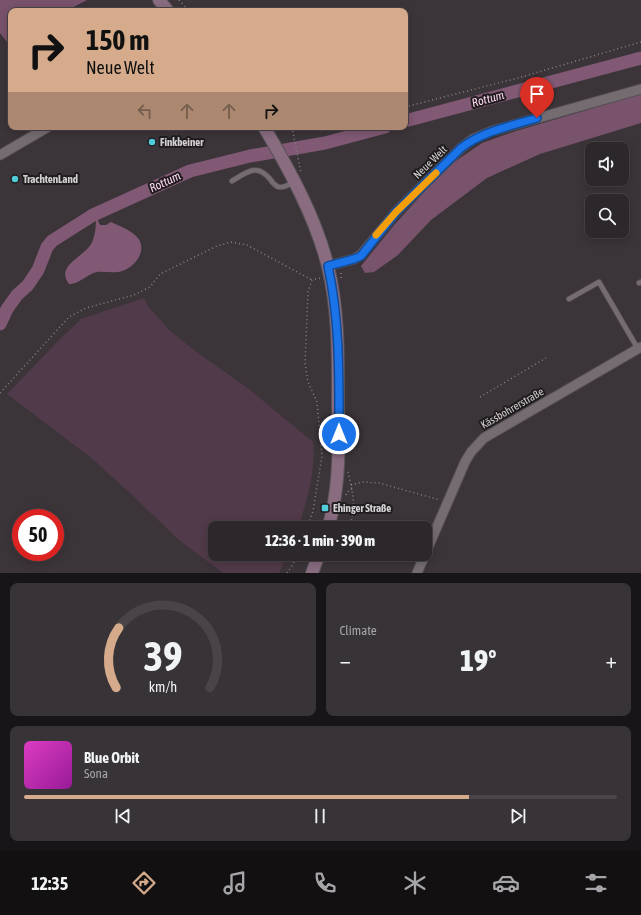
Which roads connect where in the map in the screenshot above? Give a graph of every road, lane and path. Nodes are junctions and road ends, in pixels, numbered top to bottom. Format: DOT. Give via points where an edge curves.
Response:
graph roads {
  1 [pos="159,0"];
  2 [pos="179,0"];
  3 [pos="166,8"];
  4 [pos="187,8"];
  5 [pos="641,42"];
  6 [pos="641,88"];
  7 [pos="408,106"];
  8 [pos="43,130"];
  9 [pos="266,130"];
  10 [pos="292,130"];
  11 [pos="0,155"];
  12 [pos="298,159"];
  13 [pos="232,181"];
  14 [pos="294,182"];
  15 [pos="329,271"];
  16 [pos="312,280"];
  17 [pos="569,299"];
  18 [pos="640,348"];
  19 [pos="546,358"];
  20 [pos="0,393"];
  21 [pos="480,397"];
  22 [pos="351,485"];
  23 [pos="447,502"];
  24 [pos="309,521"];
  25 [pos="330,521"];
  26 [pos="294,561"];
  27 [pos="316,561"];
  28 [pos="287,573"];
  29 [pos="312,573"];
  30 [pos="417,573"];
  1 -- 3 [label="main road"];
  2 -- 4 [label="path"];
  5 -- 7 [label="path" via="518,78"];
  6 -- 15 [label="street, Neue Welt" via="492,131 473,139 396,212 365,252"];
  8 -- 11 [label="street"];
  9 -- 14 [label="main road"];
  10 -- 12 [label="path"];
  13 -- 14 [label="lane" via="248,172 259,170 266,173 279,187"];
  14 -- 15 [label="main road" via="312,218"];
  15 -- 16 [label="path"];
  15 -- 25 [label="main road" via="337,341 338,456 334,504"];
  16 -- 20 [label="path" via="247,245 231,242 217,246 160,274 150,287 134,295 86,308 69,317"];
  16 -- 24 [label="path" via="308,292 305,363 308,382 317,402 322,456"];
  17 -- 18 [label="lane" via="599,282"];
  18 -- 23 [label="street, Kässbohrerstraße" via="484,438 465,462"];
  19 -- 21 [label="path"];
  22 -- 23 [label="path" via="363,482 379,483"];
  23 -- 30 [label="street, Kässbohrerstraße"];
  26 -- 28 [label="path"];
  27 -- 29 [label="main road"];
}
